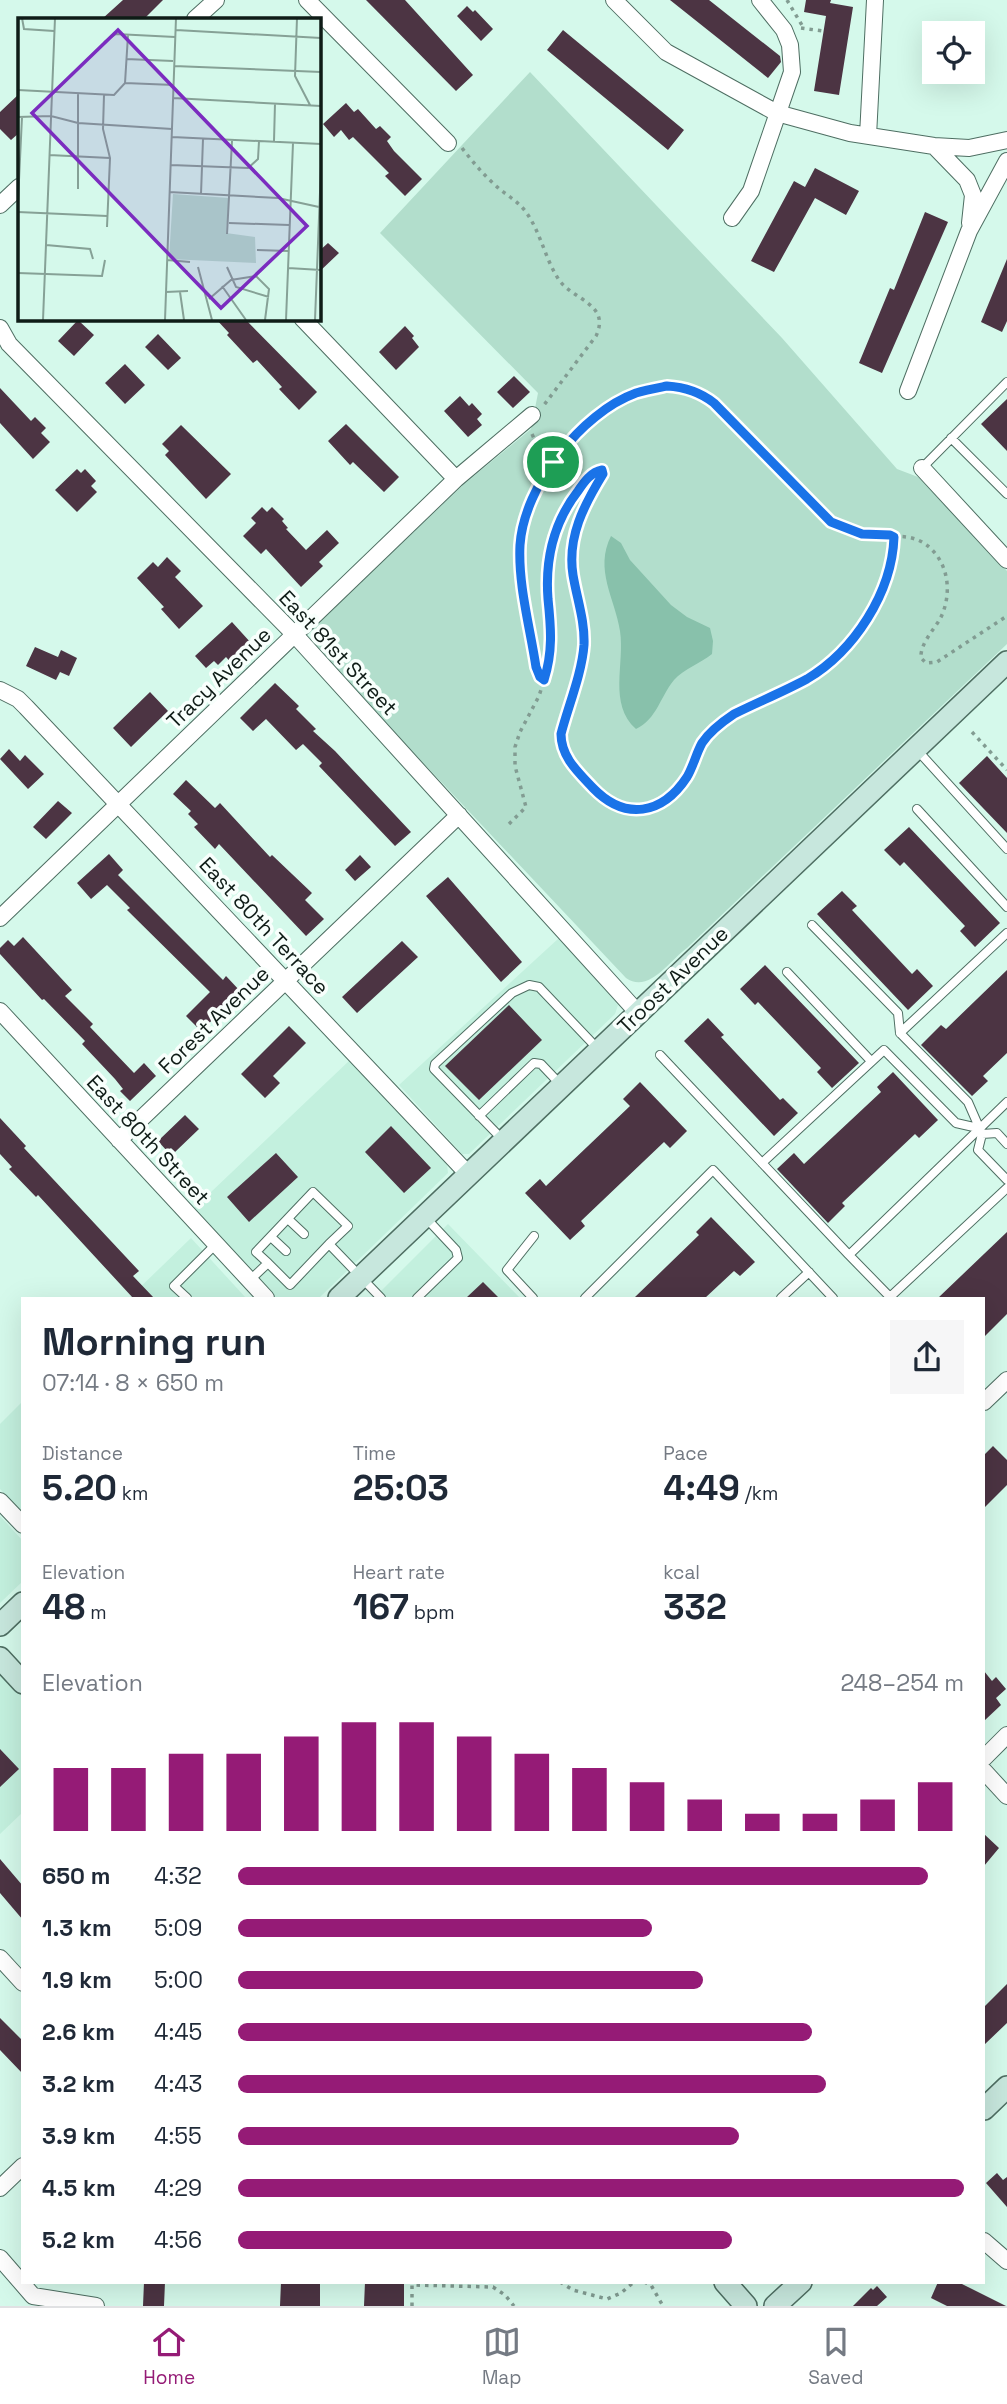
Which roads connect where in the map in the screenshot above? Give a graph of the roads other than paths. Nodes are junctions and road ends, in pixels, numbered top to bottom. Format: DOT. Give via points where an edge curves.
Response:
graph roads {
  1 [pos="216,0"];
  2 [pos="307,0"];
  3 [pos="614,0"];
  4 [pos="760,0"];
  5 [pos="875,0"];
  6 [pos="196,18"];
  7 [pos="777,113"];
  8 [pos="869,136"];
  9 [pos="1007,140"];
  10 [pos="452,143"];
  11 [pos="934,146"];
  12 [pos="1007,161"];
  13 [pos="18,188"];
  14 [pos="0,205"];
  15 [pos="732,218"];
  16 [pos="969,231"];
  17 [pos="304,320"];
  18 [pos="0,328"];
  19 [pos="1007,382"];
  20 [pos="908,391"];
  21 [pos="536,416"];
  22 [pos="951,438"];
  23 [pos="922,468"];
  24 [pos="456,479"];
  25 [pos="1007,494"];
  26 [pos="1007,560"];
  27 [pos="295,635"];
  28 [pos="1007,662"];
  29 [pos="0,690"];
  30 [pos="916,749"];
  31 [pos="119,803"];
  32 [pos="917,809"];
  33 [pos="459,816"];
  34 [pos="1007,849"];
  35 [pos="1007,907"];
  36 [pos="0,918"];
  37 [pos="812,925"];
  38 [pos="1007,933"];
  39 [pos="788,972"];
  40 [pos="286,981"];
  41 [pos="0,1011"];
  42 [pos="638,1013"];
  43 [pos="900,1032"];
  44 [pos="599,1051"];
  45 [pos="660,1055"];
  46 [pos="872,1061"];
  47 [pos="562,1086"];
  48 [pos="1007,1102"];
  49 [pos="479,1116"];
  50 [pos="980,1131"];
  51 [pos="120,1140"];
  52 [pos="504,1141"];
  53 [pos="1007,1144"];
  54 [pos="762,1163"];
  55 [pos="469,1175"];
  56 [pos="1007,1180"];
  57 [pos="1007,1188"];
  58 [pos="425,1217"];
  59 [pos="288,1219"];
  60 [pos="304,1234"];
  61 [pos="271,1237"];
  62 [pos="534,1237"];
  63 [pos="216,1244"];
  64 [pos="329,1244"];
  65 [pos="286,1251"];
  66 [pos="849,1255"];
  67 [pos="268,1263"];
  68 [pos="809,1272"];
  69 [pos="361,1278"];
  70 [pos="249,1281"];
  71 [pos="186,1297"];
  72 [pos="265,1297"];
  73 [pos="340,1297"];
  74 [pos="380,1297"];
  75 [pos="418,1297"];
  76 [pos="532,1297"];
  77 [pos="585,1297"];
  78 [pos="781,1297"];
  79 [pos="832,1297"];
  80 [pos="1007,1380"];
  81 [pos="985,1401"];
  82 [pos="0,1501"];
  83 [pos="21,1523"];
  84 [pos="21,1605"];
  85 [pos="0,1625"];
  86 [pos="0,1658"];
  87 [pos="21,1681"];
  88 [pos="1007,1735"];
  89 [pos="985,1757"];
  90 [pos="985,1772"];
  91 [pos="1007,1796"];
  92 [pos="0,1958"];
  93 [pos="21,1981"];
  94 [pos="1007,2087"];
  95 [pos="985,2108"];
  96 [pos="21,2168"];
  97 [pos="0,2188"];
  98 [pos="985,2242"];
  99 [pos="0,2258"];
  100 [pos="1007,2261"];
  101 [pos="727,2284"];
  102 [pos="799,2284"];
  103 [pos="28,2301"];
  104 [pos="96,2306"];
  105 [pos="746,2306"];
  106 [pos="775,2306"];
  1 -- 6 [label="street"];
  2 -- 10 [label="street"];
  3 -- 7 [label="street" via="666,52"];
  4 -- 7 [label="street" via="786,34 792,59 787,91"];
  5 -- 8 [label="street"];
  7 -- 8 [label="street"];
  7 -- 15 [label="street" via="751,191"];
  8 -- 11 [label="street"];
  9 -- 11 [label="street" via="969,148"];
  11 -- 16 [label="street" via="967,180 973,195"];
  12 -- 16 [label="street"];
  13 -- 14 [label="street"];
  16 -- 20 [label="street"];
  17 -- 24 [label="street"];
  18 -- 27 [label="street, East 81st Street" via="9,344"];
  19 -- 22 [label="lane"];
  21 -- 24 [label="street, Tracy Avenue"];
  22 -- 23 [label="lane"];
  22 -- 25 [label="lane"];
  23 -- 26 [label="street"];
  24 -- 27 [label="street, Tracy Avenue"];
  27 -- 31 [label="street, Tracy Avenue"];
  27 -- 33 [label="street, East 81st Street"];
  28 -- 30 [label="main road, Troost Avenue"];
  29 -- 31 [label="street, East 80th Terrace" via="18,699"];
  30 -- 34 [label="lane"];
  30 -- 42 [label="main road, Troost Avenue"];
  31 -- 36 [label="street, Tracy Avenue"];
  31 -- 40 [label="street, East 80th Terrace"];
  32 -- 35 [label="lane"];
  33 -- 40 [label="street, Forest Avenue"];
  33 -- 42 [label="street, East 81st Street"];
  37 -- 43 [label="lane" via="898,1013"];
  38 -- 43 [label="lane"];
  39 -- 46 [label="lane"];
  40 -- 51 [label="street, Forest Avenue"];
  40 -- 55 [label="street, East 80th Terrace"];
  41 -- 51 [label="street, East 80th Street"];
  42 -- 44 [label="main road, Troost Avenue"];
  43 -- 50 [label="lane" via="968,1102"];
  44 -- 47 [label="main road, Troost Avenue"];
  44 -- 49 [label="lane" via="540,987 529,985 512,993 435,1064 434,1069"];
  45 -- 54 [label="lane"];
  46 -- 50 [label="lane" via="884,1050 956,1123"];
  46 -- 54 [label="lane"];
  47 -- 49 [label="lane" via="541,1064 534,1063"];
  47 -- 52 [label="main road, Troost Avenue"];
  48 -- 50 [label="lane"];
  49 -- 52 [label="lane"];
  50 -- 53 [label="lane" via="997,1133"];
  50 -- 56 [label="lane" via="978,1150"];
  50 -- 66 [label="lane"];
  51 -- 63 [label="street, East 80th Street"];
  52 -- 55 [label="main road, Troost Avenue"];
  54 -- 66 [label="lane"];
  55 -- 58 [label="main road, Troost Avenue"];
  57 -- 66 [label="lane" via="890,1297"];
  58 -- 69 [label="main road, Troost Avenue"];
  58 -- 75 [label="lane" via="458,1258"];
  59 -- 60 [label="lane"];
  59 -- 61 [label="lane"];
  59 -- 64 [label="lane" via="313,1192 348,1226"];
  61 -- 65 [label="lane"];
  61 -- 67 [label="lane" via="256,1252"];
  62 -- 76 [label="lane" via="507,1270"];
  63 -- 70 [label="street, East 80th Street"];
  63 -- 71 [label="lane" via="174,1286"];
  64 -- 67 [label="lane" via="303,1266 290,1285"];
  64 -- 69 [label="lane"];
  67 -- 70 [label="lane"];
  68 -- 77 [label="lane" via="713,1170"];
  68 -- 78 [label="lane"];
  68 -- 79 [label="lane"];
  69 -- 73 [label="main road, Troost Avenue"];
  69 -- 74 [label="lane"];
  70 -- 72 [label="street, East 80th Street"];
  80 -- 81 [label="street"];
  82 -- 83 [label="street"];
  84 -- 85 [label="main road"];
  86 -- 87 [label="main road"];
  88 -- 89 [label="street"];
  90 -- 91 [label="street"];
  92 -- 93 [label="street"];
  94 -- 95 [label="main road"];
  96 -- 97 [label="street"];
  98 -- 100 [label="street"];
  99 -- 103 [label="street"];
  101 -- 105 [label="main road"];
  102 -- 106 [label="main road"];
  103 -- 104 [label="street"];
}
